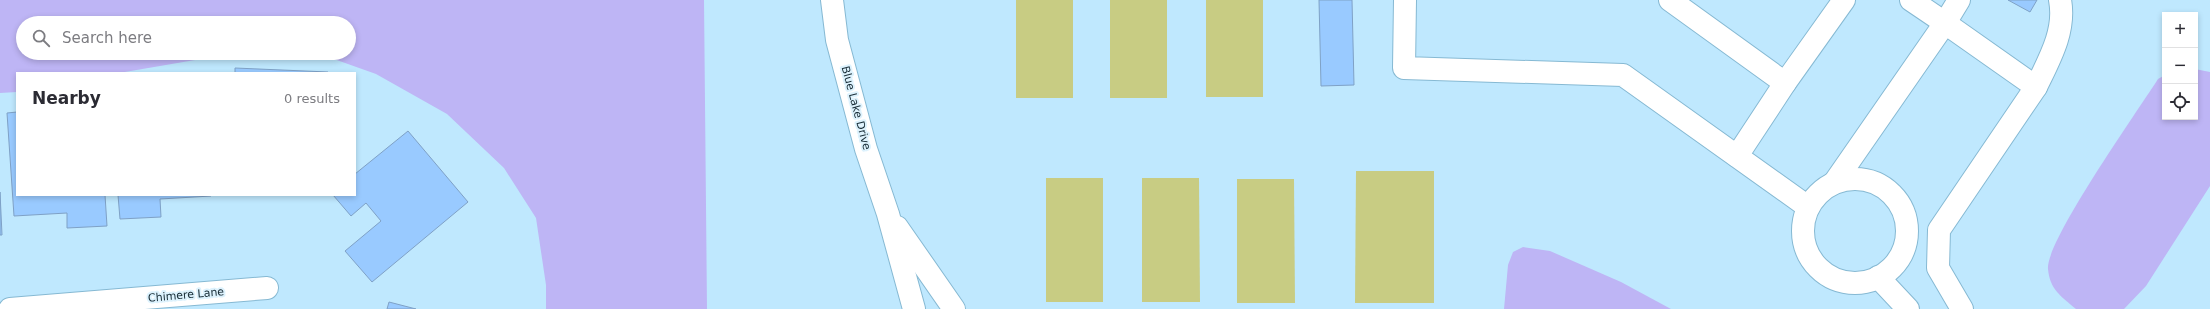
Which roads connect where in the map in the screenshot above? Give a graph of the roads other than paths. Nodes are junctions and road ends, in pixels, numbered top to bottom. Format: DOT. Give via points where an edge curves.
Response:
graph roads {
  1 [pos="832,0"];
  2 [pos="1405,0"];
  3 [pos="1670,0"];
  4 [pos="1844,0"];
  5 [pos="1911,0"];
  6 [pos="1959,0"];
  7 [pos="2060,0"];
  8 [pos="1945,22"];
  9 [pos="1785,83"];
  10 [pos="2036,87"];
  11 [pos="1737,156"];
  12 [pos="1834,183"];
  13 [pos="1808,207"];
  14 [pos="888,214"];
  15 [pos="1940,230"];
  16 [pos="1907,234"];
  17 [pos="1878,277"];
  18 [pos="267,288"];
  19 [pos="10,309"];
  20 [pos="914,309"];
  21 [pos="954,309"];
  22 [pos="1908,309"];
  23 [pos="1962,309"];
  1 -- 14 [label="street, Blue Lake Drive" via="838,40 866,150"];
  2 -- 11 [label="street" via="1404,68 1623,75"];
  3 -- 9 [label="street"];
  4 -- 9 [label="street"];
  5 -- 8 [label="street"];
  6 -- 8 [label="street"];
  7 -- 10 [label="street" via="2062,21 2053,52"];
  8 -- 10 [label="street"];
  8 -- 12 [label="street"];
  9 -- 11 [label="street"];
  10 -- 15 [label="street"];
  11 -- 13 [label="street"];
  12 -- 13 [label="street" via="1818,193"];
  12 -- 16 [label="street" via="1851,178 1869,180 1885,188 1903,211"];
  13 -- 17 [label="street" via="1802,222 1803,239 1808,255 1817,268 1831,277 1847,282 1863,282"];
  14 -- 20 [label="street, Blue Lake Drive"];
  14 -- 21 [label="street, Blue Lake Drive"];
  15 -- 16 [label="street"];
  15 -- 23 [label="street" via="1938,268"];
  16 -- 17 [label="street" via="1903,252 1893,267"];
  17 -- 22 [label="street"];
  18 -- 19 [label="street, Chimere Lane"];
}
